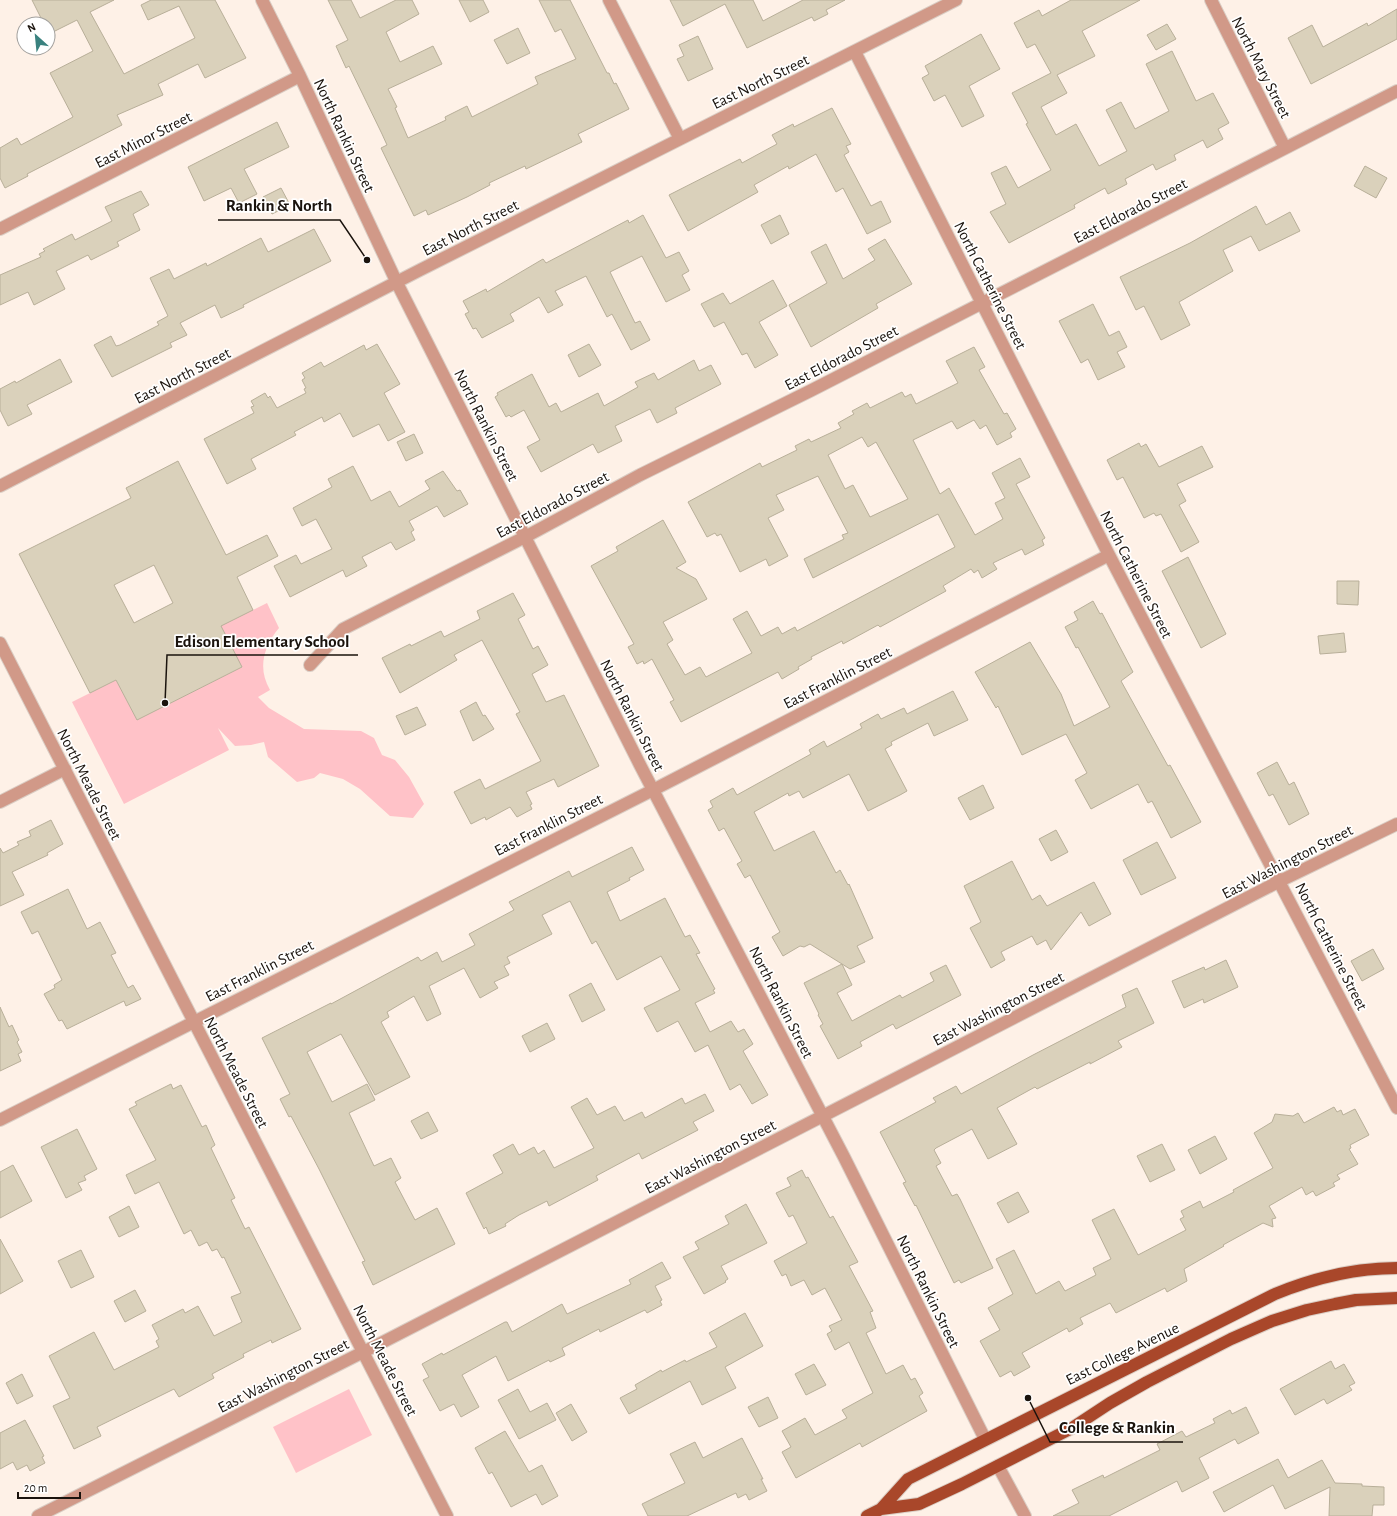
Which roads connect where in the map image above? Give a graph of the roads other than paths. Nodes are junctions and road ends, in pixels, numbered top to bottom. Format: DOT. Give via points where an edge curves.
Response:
graph roads {
  1 [pos="262,0"];
  2 [pos="609,0"];
  3 [pos="956,0"];
  4 [pos="1211,0"];
  5 [pos="855,52"];
  6 [pos="300,76"];
  7 [pos="1397,91"];
  8 [pos="680,139"];
  9 [pos="1285,148"];
  10 [pos="0,229"];
  11 [pos="396,282"];
  12 [pos="982,303"];
  13 [pos="0,486"];
  14 [pos="525,537"];
  15 [pos="1109,555"];
  16 [pos="0,643"];
  17 [pos="310,665"];
  18 [pos="65,769"];
  19 [pos="653,790"];
  20 [pos="0,802"];
  21 [pos="1397,824"];
  22 [pos="1280,881"];
  23 [pos="193,1021"];
  24 [pos="1397,1108"];
  25 [pos="822,1115"];
  26 [pos="0,1120"];
  27 [pos="1397,1268"];
  28 [pos="1397,1298"];
  29 [pos="364,1351"];
  30 [pos="985,1439"];
  31 [pos="998,1466"];
  32 [pos="881,1509"];
  33 [pos="38,1516"];
  34 [pos="447,1516"];
  35 [pos="867,1516"];
  36 [pos="1025,1516"];
  1 -- 6 [label="street, North Rankin Street"];
  2 -- 8 [label="street"];
  3 -- 5 [label="street, East North Street"];
  4 -- 9 [label="street, North Mary Street"];
  5 -- 8 [label="street, East North Street"];
  5 -- 12 [label="street, North Catherine Street"];
  6 -- 10 [label="street, East Minor Street"];
  6 -- 11 [label="street, North Rankin Street"];
  7 -- 9 [label="street, East Eldorado Street"];
  8 -- 11 [label="street, East North Street"];
  9 -- 12 [label="street, East Eldorado Street"];
  11 -- 13 [label="street, East North Street"];
  11 -- 14 [label="street, North Rankin Street"];
  12 -- 14 [label="street, East Eldorado Street" via="640,475"];
  12 -- 15 [label="street, North Catherine Street"];
  14 -- 17 [label="street, East Eldorado Street" via="343,629"];
  14 -- 19 [label="street, North Rankin Street"];
  15 -- 19 [label="street, East Franklin Street"];
  15 -- 22 [label="street, North Catherine Street"];
  16 -- 18 [label="street, North Meade Street"];
  18 -- 20 [label="street"];
  18 -- 23 [label="street, North Meade Street"];
  19 -- 23 [label="street, East Franklin Street"];
  19 -- 25 [label="street, North Rankin Street"];
  21 -- 22 [label="street, East Washington Street"];
  22 -- 24 [label="street, North Catherine Street"];
  22 -- 25 [label="street, East Washington Street"];
  23 -- 26 [label="street, East Franklin Street"];
  23 -- 29 [label="street, North Meade Street"];
  25 -- 29 [label="street, East Washington Street"];
  25 -- 30 [label="street, North Rankin Street"];
  27 -- 30 [label="main road, East College Avenue" via="1371,1268 1326,1276 1297,1285"];
  28 -- 31 [label="main road, East College Avenue" via="1335,1304 1307,1310 1258,1327 1147,1382 1072,1428"];
  29 -- 33 [label="street, East Washington Street"];
  29 -- 34 [label="street, North Meade Street"];
  30 -- 32 [label="main road, East College Avenue" via="908,1479"];
  31 -- 32 [label="main road, East College Avenue" via="919,1504"];
  31 -- 36 [label="street"];
  32 -- 35 [label="main road, East College Avenue"];
}
